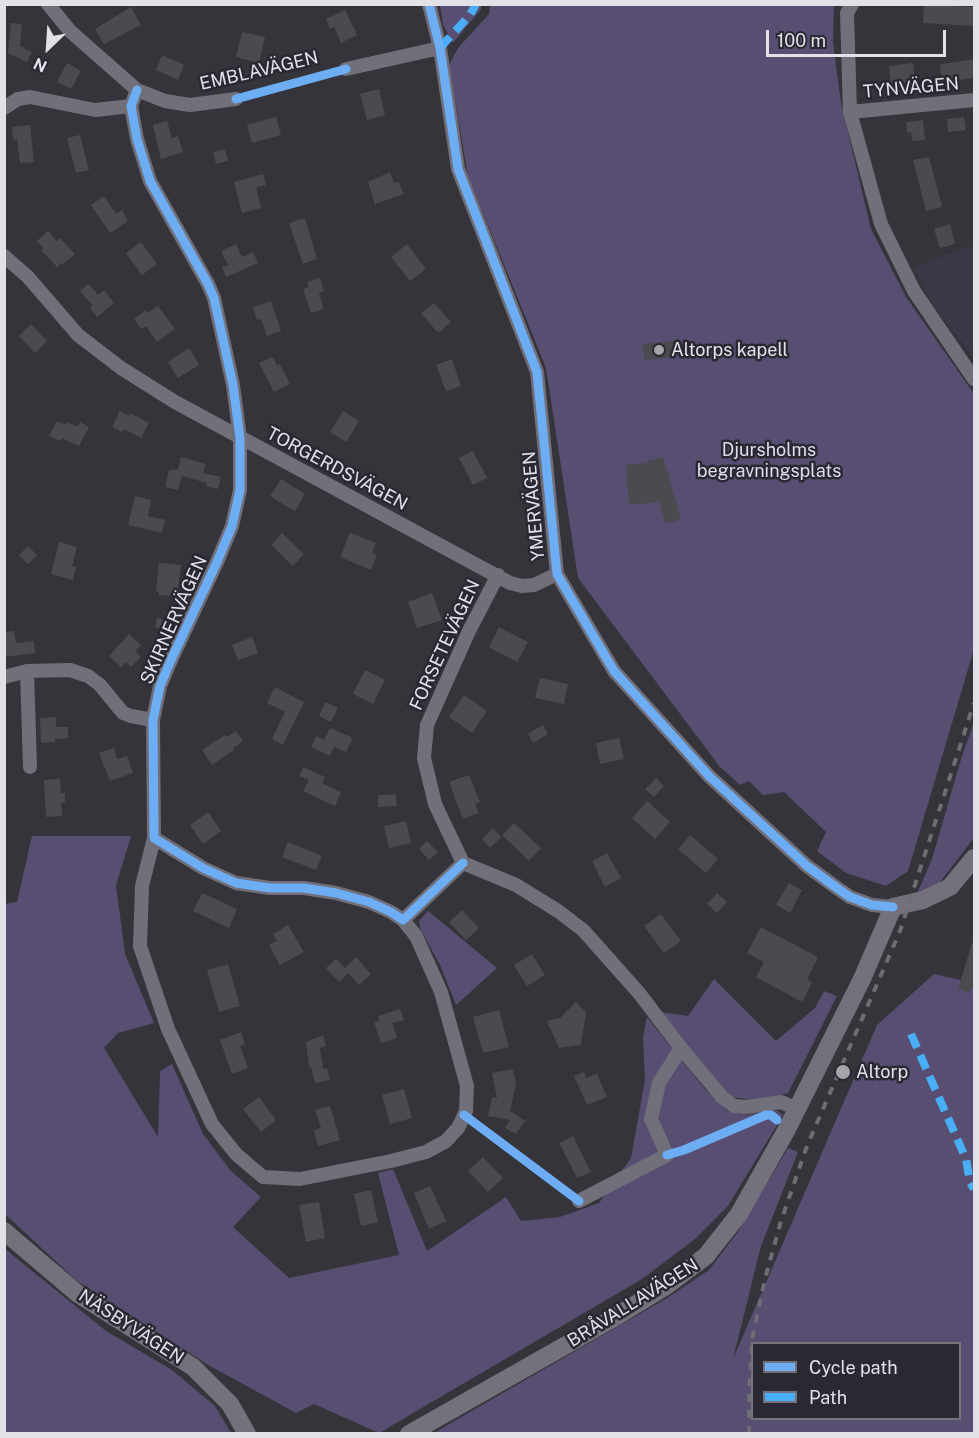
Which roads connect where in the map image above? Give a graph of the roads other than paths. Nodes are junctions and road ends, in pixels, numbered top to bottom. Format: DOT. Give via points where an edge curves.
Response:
graph roads {
  1 [pos="48,4"];
  2 [pos="429,4"];
  3 [pos="847,7"];
  4 [pos="440,48"];
  5 [pos="346,69"];
  6 [pos="137,90"];
  7 [pos="236,99"];
  8 [pos="975,100"];
  9 [pos="131,106"];
  10 [pos="4,108"];
  11 [pos="850,112"];
  12 [pos="4,256"];
  13 [pos="975,379"];
  14 [pos="240,438"];
  15 [pos="557,574"];
  16 [pos="498,575"];
  17 [pos="27,671"];
  18 [pos="4,677"];
  19 [pos="153,720"];
  20 [pos="30,767"];
  21 [pos="154,838"];
  22 [pos="975,858"];
  23 [pos="463,863"];
  24 [pos="892,907"];
  25 [pos="403,920"];
  26 [pos="681,1048"];
  27 [pos="797,1109"];
  28 [pos="579,1201"];
  29 [pos="4,1231"];
  30 [pos="247,1434"];
  31 [pos="409,1434"];
  1 -- 6 [label="street, EMBLAVÄGEN" via="78,39"];
  2 -- 4 [label="street, YMERVÄGEN"];
  3 -- 11 [label="street"];
  4 -- 5 [label="street, EMBLAVÄGEN"];
  4 -- 15 [label="street, YMERVÄGEN" via="458,170 537,372"];
  6 -- 7 [label="street, EMBLAVÄGEN" via="190,105"];
  6 -- 9 [label="street"];
  8 -- 11 [label="street, TYNVÄGEN"];
  9 -- 10 [label="street" via="94,110 30,97"];
  9 -- 14 [label="street, SKIRNERVÄGEN" via="150,181 214,298"];
  11 -- 13 [label="street" via="881,224 914,291"];
  12 -- 14 [label="street, TORGERDSVÄGEN" via="78,335 112,362"];
  14 -- 16 [label="street, TORGERDSVÄGEN"];
  14 -- 19 [label="street, SKIRNERVÄGEN" via="240,490 232,526 160,686"];
  15 -- 16 [label="street, TORGERDSVÄGEN" via="522,586"];
  15 -- 24 [label="street, YMERVÄGEN" via="614,671 709,776 807,866 837,888 872,905"];
  16 -- 23 [label="street, FORSETEVÄGEN" via="436,701 424,742 435,804"];
  17 -- 18 [label="street"];
  17 -- 19 [label="street" via="70,670 88,676 100,684 123,713"];
  17 -- 20 [label="street"];
  19 -- 21 [label="street, SKIRNERVÄGEN"];
  21 -- 25 [label="street" via="236,883 336,893 369,902"];
  21 -- 25 [label="street, SKIRNERVÄGEN" via="142,886 140,946 168,1029 212,1124 236,1154 263,1177 300,1179 391,1161 426,1152 446,1141 458,1128 466,1110 467,1086 441,992 416,936"];
  22 -- 24 [label="street" via="950,887 923,900"];
  23 -- 25 [label="street"];
  23 -- 26 [label="street" via="516,885 583,930"];
  24 -- 27 [label="street, BRÅVALLAVÄGEN" via="862,979"];
  26 -- 27 [label="street" via="734,1106 781,1102"];
  26 -- 28 [label="street" via="659,1083 651,1119 667,1155"];
  27 -- 31 [label="street, BRÅVALLAVÄGEN" via="739,1214 692,1268 612,1319"];
  29 -- 30 [label="street, NÄSBYVÄGEN" via="78,1294 193,1367 230,1404"];
}
